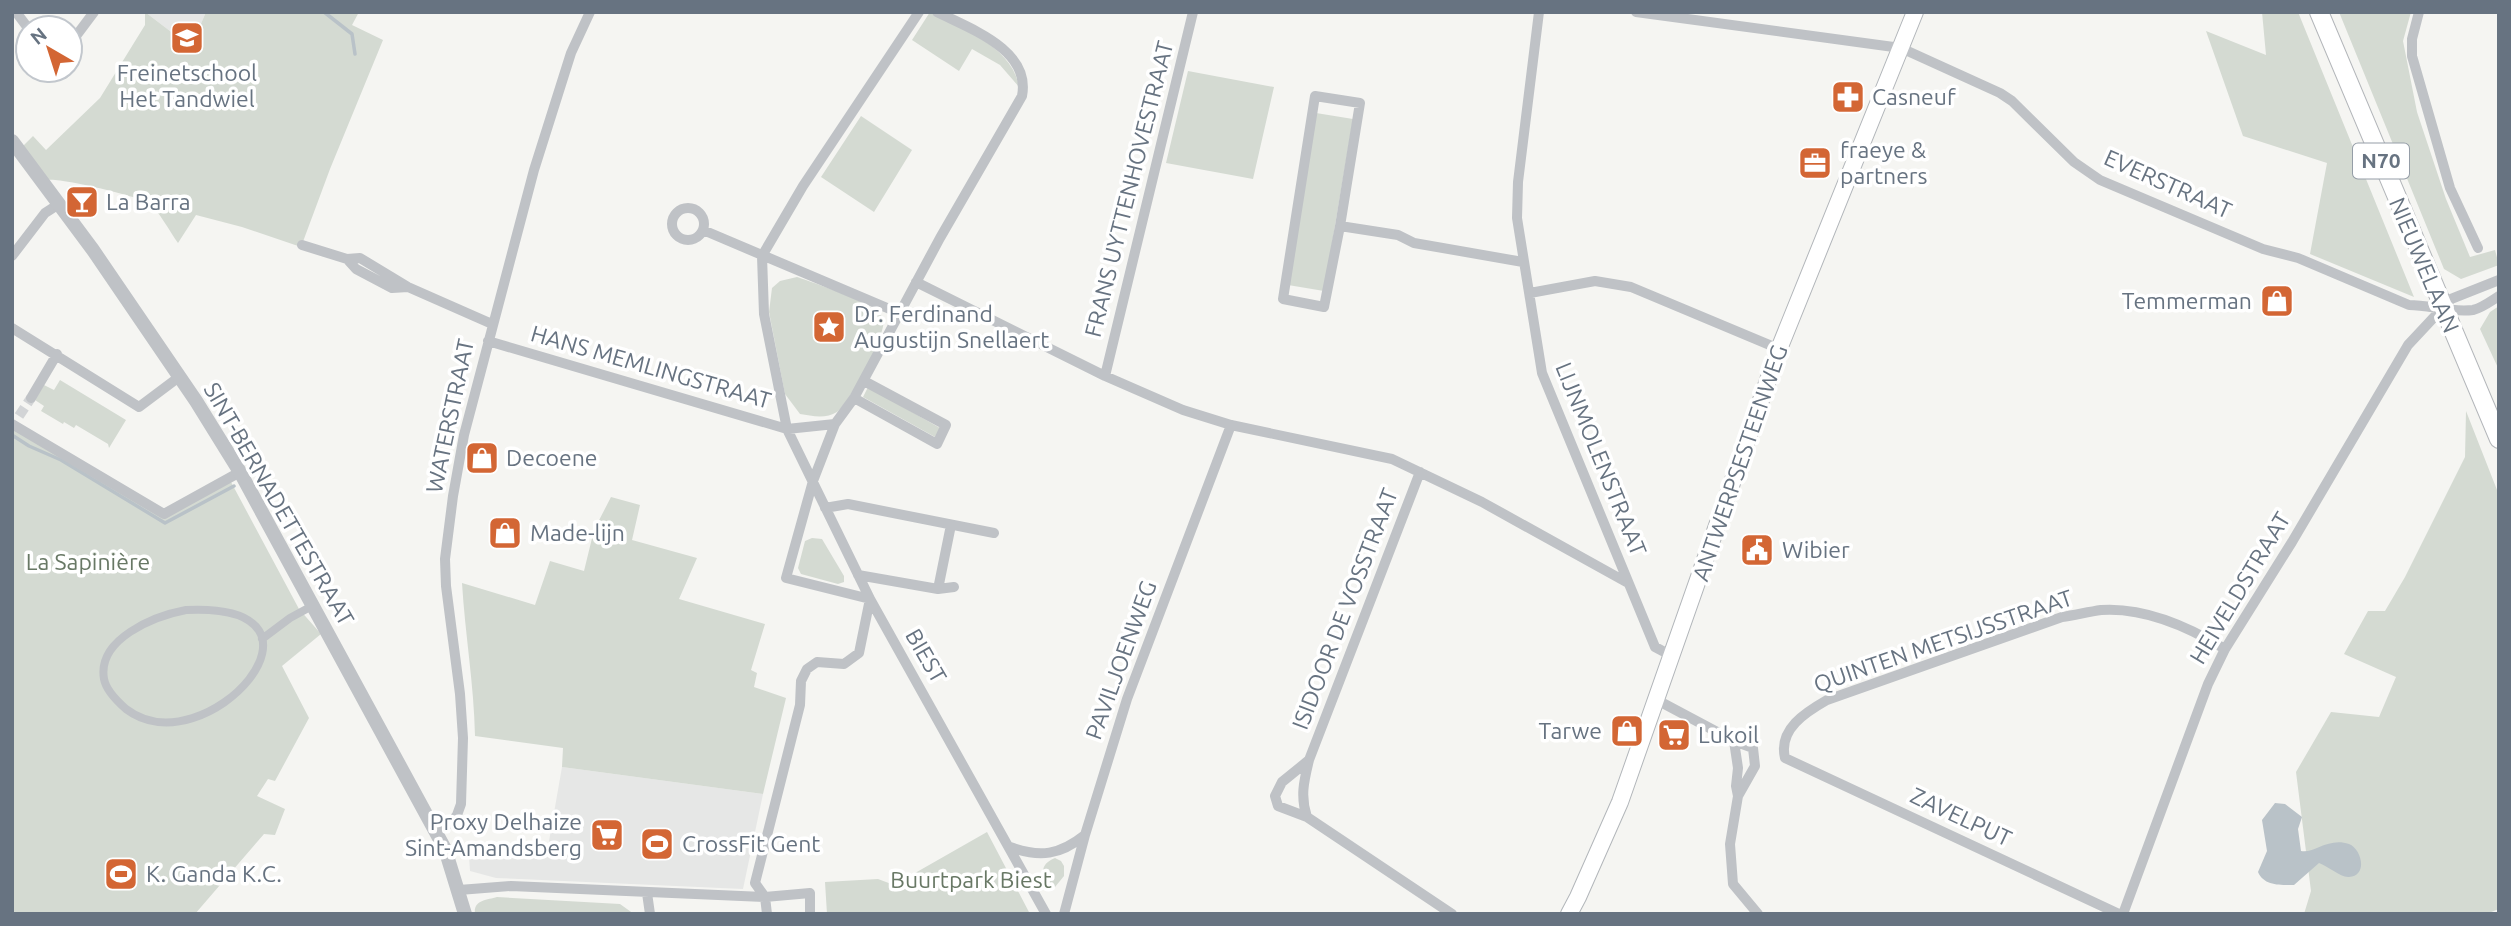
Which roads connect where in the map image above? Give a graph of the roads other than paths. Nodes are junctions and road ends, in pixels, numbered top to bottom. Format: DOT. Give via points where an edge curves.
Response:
graph roads {
  1 [pos="590,12"];
  2 [pos="919,12"];
  3 [pos="937,12"];
  4 [pos="1194,12"];
  5 [pos="1539,12"];
  6 [pos="1636,12"];
  7 [pos="1915,12"];
  8 [pos="2319,12"];
  9 [pos="2419,12"];
  10 [pos="1901,48"];
  11 [pos="12,141"];
  12 [pos="59,204"];
  13 [pos="1339,226"];
  14 [pos="703,230"];
  15 [pos="17,240"];
  16 [pos="302,245"];
  17 [pos="2478,248"];
  18 [pos="12,256"];
  19 [pos="762,256"];
  20 [pos="1522,262"];
  21 [pos="2499,280"];
  22 [pos="916,282"];
  23 [pos="1530,293"];
  24 [pos="2499,296"];
  25 [pos="2443,310"];
  26 [pos="899,313"];
  27 [pos="492,324"];
  28 [pos="12,328"];
  29 [pos="488,341"];
  30 [pos="1779,349"];
  31 [pos="57,354"];
  32 [pos="1105,376"];
  33 [pos="179,377"];
  34 [pos="864,381"];
  35 [pos="31,398"];
  36 [pos="854,398"];
  37 [pos="15,422"];
  38 [pos="835,424"];
  39 [pos="1231,425"];
  40 [pos="787,429"];
  41 [pos="2499,439"];
  42 [pos="240,472"];
  43 [pos="1420,472"];
  44 [pos="813,481"];
  45 [pos="825,508"];
  46 [pos="951,525"];
  47 [pos="994,533"];
  48 [pos="858,575"];
  49 [pos="1628,583"];
  50 [pos="954,587"];
  51 [pos="938,589"];
  52 [pos="870,599"];
  53 [pos="312,606"];
  54 [pos="262,639"];
  55 [pos="2225,649"];
  56 [pos="1672,656"];
  57 [pos="1657,700"];
  58 [pos="1734,741"];
  59 [pos="1785,758"];
  60 [pos="1309,760"];
  61 [pos="1738,796"];
  62 [pos="1307,817"];
  63 [pos="436,832"];
  64 [pos="1085,835"];
  65 [pos="1010,847"];
  66 [pos="459,890"];
  67 [pos="647,893"];
  68 [pos="765,897"];
  69 [pos="465,914"];
  70 [pos="650,914"];
  71 [pos="767,914"];
  72 [pos="810,914"];
  73 [pos="1046,914"];
  74 [pos="1064,914"];
  75 [pos="1452,914"];
  76 [pos="1569,914"];
  77 [pos="1758,914"];
  78 [pos="2121,914"];
  1 -- 27 [label="street, WATERSTRAAT" via="571,53 534,170"];
  2 -- 19 [label="street"];
  3 -- 22 [label="street" via="1007,51 1020,68 1024,84 1022,96"];
  4 -- 32 [label="street, FRANS UYTTENHOVESTRAAT"];
  5 -- 20 [label="street, LIJNMOLENSTRAAT" via="1518,182"];
  6 -- 10 [label="street, EVERSTRAAT"];
  7 -- 10 [label="main road, ANTWERPSESTEENWEG"];
  8 -- 25 [label="main road, NIEUWELAAN / N70"];
  9 -- 17 [label="street" via="2412,56 2450,188"];
  10 -- 25 [label="street, EVERSTRAAT" via="2012,101 2074,162 2100,180 2409,305"];
  10 -- 30 [label="main road, ANTWERPSESTEENWEG"];
  11 -- 12 [label="street, SINT-BERNADETTESTRAAT"];
  12 -- 15 [label="street"];
  12 -- 33 [label="street, SINT-BERNADETTESTRAAT"];
  13 -- 13 [label="street" via="1360,103 1315,96 1283,299 1324,307"];
  13 -- 20 [label="street"];
  14 -- 19 [label="street"];
  15 -- 18 [label="street"];
  16 -- 27 [label="street" via="347,260 360,258 408,287"];
  19 -- 26 [label="street"];
  19 -- 40 [label="street" via="764,314"];
  20 -- 23 [label="street, LIJNMOLENSTRAAT"];
  21 -- 25 [label="street, HEIVELDSTRAAT" via="2451,299"];
  22 -- 26 [label="street"];
  22 -- 32 [label="street"];
  23 -- 30 [label="street" via="1595,281 1631,287"];
  23 -- 49 [label="street, LIJNMOLENSTRAAT" via="1542,373"];
  24 -- 25 [label="street" via="2475,310"];
  25 -- 41 [label="main road, NIEUWELAAN / N70"];
  25 -- 55 [label="street, HEIVELDSTRAAT" via="2401,356"];
  26 -- 34 [label="street"];
  27 -- 29 [label="street, WATERSTRAAT"];
  28 -- 31 [label="street"];
  29 -- 40 [label="street, HANS MEMLINGSTRAAT"];
  29 -- 63 [label="street, WATERSTRAAT" via="462,447 445,559 463,738 461,804 451,822"];
  30 -- 56 [label="main road, ANTWERPSESTEENWEG"];
  31 -- 33 [label="street" via="139,407"];
  31 -- 35 [label="street"];
  32 -- 39 [label="street"];
  33 -- 42 [label="street, SINT-BERNADETTESTRAAT"];
  34 -- 36 [label="street"];
  34 -- 36 [label="street" via="946,425 937,444"];
  36 -- 38 [label="street"];
  37 -- 42 [label="street" via="164,514"];
  38 -- 40 [label="street"];
  38 -- 44 [label="street"];
  39 -- 43 [label="street" via="1392,459"];
  39 -- 64 [label="street, PAVILJOENWEG" via="1127,699"];
  40 -- 44 [label="street, HANS MEMLINGSTRAAT"];
  42 -- 53 [label="street, SINT-BERNADETTESTRAAT"];
  43 -- 49 [label="street"];
  43 -- 60 [label="street, ISIDOOR DE VOSSTRAAT"];
  44 -- 45 [label="street, BIEST"];
  44 -- 52 [label="street" via="786,578"];
  45 -- 46 [label="street" via="848,504"];
  45 -- 48 [label="street, BIEST"];
  46 -- 47 [label="street"];
  46 -- 51 [label="street"];
  48 -- 51 [label="street"];
  48 -- 52 [label="street, BIEST"];
  49 -- 56 [label="street, LIJNMOLENSTRAAT" via="1655,647"];
  50 -- 51 [label="street"];
  52 -- 65 [label="street, BIEST"];
  52 -- 68 [label="street" via="859,653 844,664 817,663 801,681 800,705 755,883"];
  53 -- 54 [label="street"];
  53 -- 63 [label="street, SINT-BERNADETTESTRAAT"];
  54 -- 54 [label="street" via="263,657 256,672 221,704 185,722 156,722 134,715 104,681 104,662 111,650 139,626 166,614 224,610 243,615"];
  55 -- 59 [label="street, QUINTEN METSIJSSTRAAT" via="2171,621 2130,612 2102,610 2062,617 1827,700 1793,723"];
  55 -- 78 [label="street, HEIVELDSTRAAT" via="2207,684"];
  56 -- 57 [label="main road, ANTWERPSESTEENWEG"];
  57 -- 58 [label="street"];
  57 -- 76 [label="main road, ANTWERPSESTEENWEG" via="1620,802"];
  58 -- 61 [label="street"];
  58 -- 61 [label="street" via="1753,748 1755,766"];
  59 -- 78 [label="street, ZAVELPUT"];
  60 -- 62 [label="street, ISIDOOR DE VOSSTRAAT" via="1302,791"];
  60 -- 62 [label="street, ISIDOOR DE VOSSTRAAT" via="1282,782 1275,796 1278,806"];
  61 -- 77 [label="street" via="1730,844 1733,884"];
  62 -- 75 [label="street, ISIDOOR DE VOSSTRAAT"];
  63 -- 66 [label="street, SINT-BERNADETTESTRAAT"];
  64 -- 65 [label="street" via="1067,849 1030,854"];
  64 -- 74 [label="street, PAVILJOENWEG"];
  65 -- 73 [label="street, BIEST"];
  66 -- 67 [label="street" via="511,886"];
  66 -- 69 [label="street, SINT-BERNADETTESTRAAT"];
  67 -- 68 [label="street"];
  67 -- 70 [label="street"];
  68 -- 71 [label="street"];
  68 -- 72 [label="street" via="810,892"];
}
